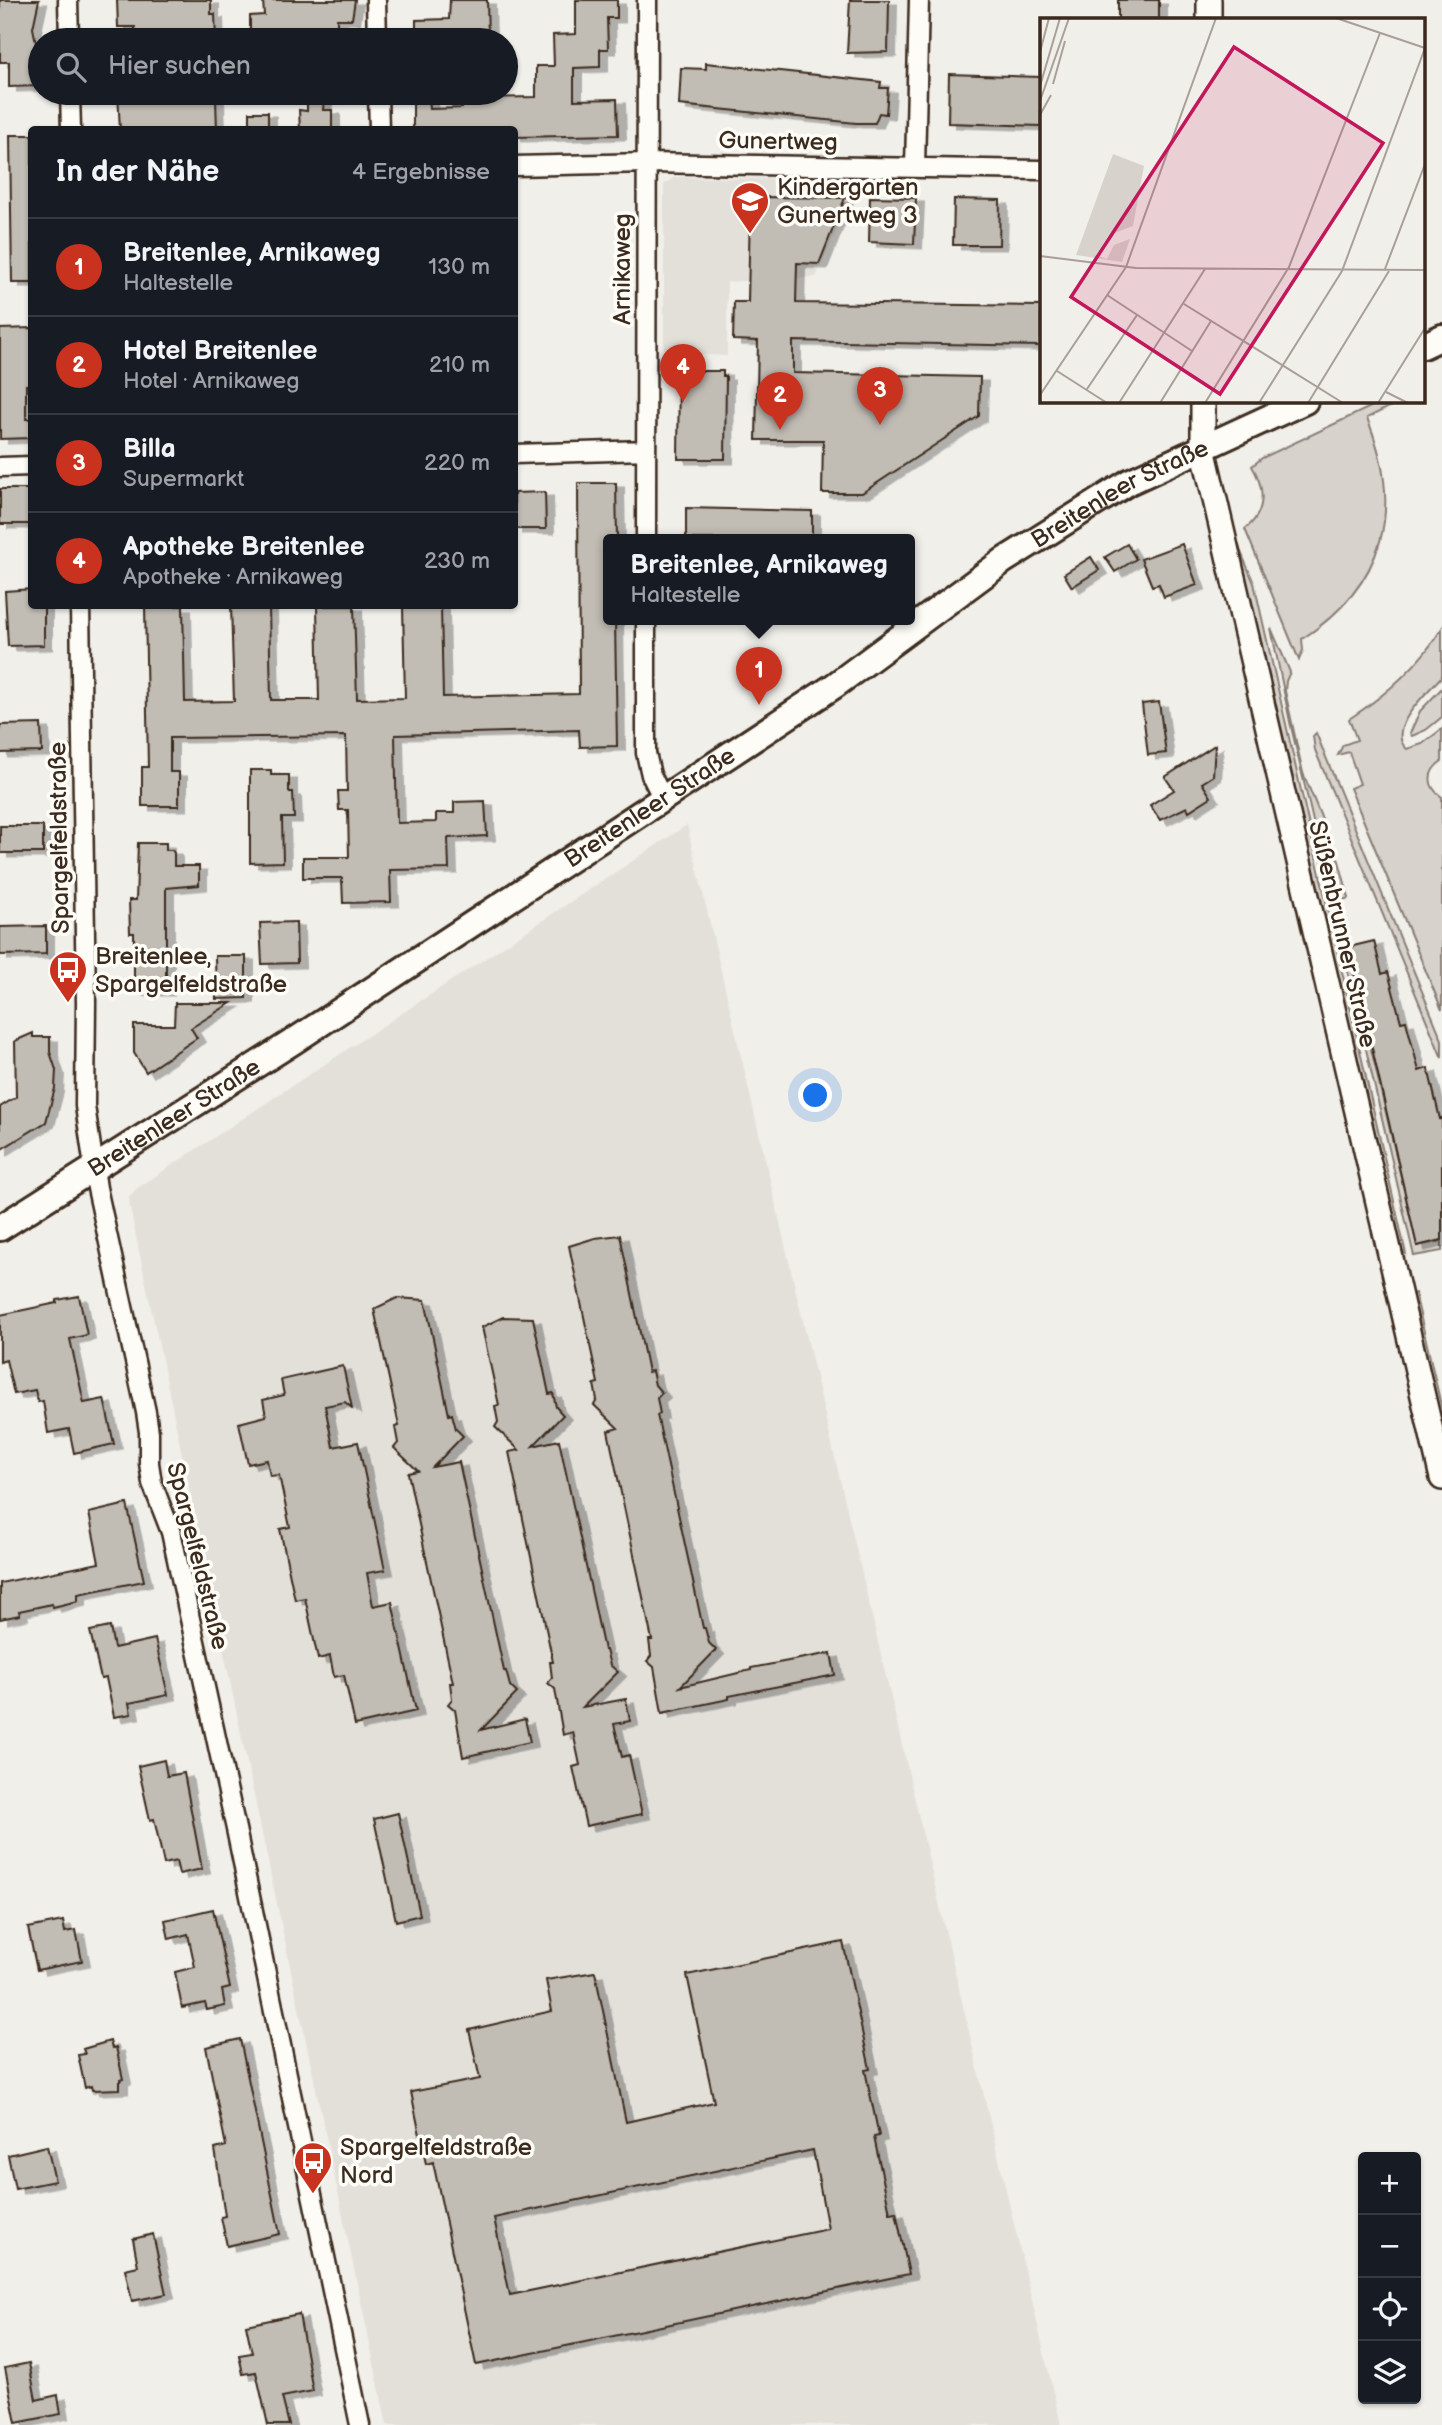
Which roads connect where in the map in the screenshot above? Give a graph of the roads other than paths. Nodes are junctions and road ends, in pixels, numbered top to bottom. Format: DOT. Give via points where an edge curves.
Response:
graph roads {
  1 [pos="68,0"];
  2 [pos="376,0"];
  3 [pos="647,0"];
  4 [pos="919,0"];
  5 [pos="1209,0"];
  6 [pos="1209,18"];
  7 [pos="69,28"];
  8 [pos="377,28"];
  9 [pos="70,105"];
  10 [pos="378,105"];
  11 [pos="71,126"];
  12 [pos="379,126"];
  13 [pos="648,163"];
  14 [pos="518,166"];
  15 [pos="915,167"];
  16 [pos="1040,170"];
  17 [pos="1442,337"];
  18 [pos="1424,346"];
  19 [pos="1203,402"];
  20 [pos="1303,402"];
  21 [pos="1203,448"];
  22 [pos="646,450"];
  23 [pos="518,454"];
  24 [pos="28,466"];
  25 [pos="0,467"];
  26 [pos="646,534"];
  27 [pos="80,609"];
  28 [pos="646,625"];
  29 [pos="663,799"];
  30 [pos="93,1168"];
  31 [pos="0,1228"];
  32 [pos="1442,1478"];
  33 [pos="360,2425"];
  1 -- 7 [label="street"];
  2 -- 8 [label="street"];
  3 -- 13 [label="street, Arnikaweg"];
  4 -- 15 [label="street"];
  5 -- 6 [label="street"];
  9 -- 11 [label="street"];
  10 -- 12 [label="street"];
  13 -- 14 [label="street, Gunertweg"];
  13 -- 15 [label="street, Gunertweg"];
  13 -- 22 [label="street, Arnikaweg"];
  15 -- 16 [label="street, Gunertweg"];
  17 -- 18 [label="main road"];
  19 -- 21 [label="street, Süßenbrunner Straße"];
  20 -- 21 [label="main road, Breitenleer Straße"];
  21 -- 29 [label="main road, Breitenleer Straße" via="1129,482 1003,561 834,686"];
  21 -- 32 [label="street, Süßenbrunner Straße"];
  22 -- 23 [label="street"];
  22 -- 26 [label="street, Arnikaweg"];
  24 -- 25 [label="street"];
  27 -- 30 [label="street, Spargelfeldstraße" via="85,1106"];
  28 -- 29 [label="street" via="646,753"];
  29 -- 30 [label="main road, Breitenleer Straße"];
  30 -- 31 [label="main road, Breitenleer Straße"];
  30 -- 33 [label="street, Spargelfeldstraße" via="146,1412 152,1483 171,1532"];
}
